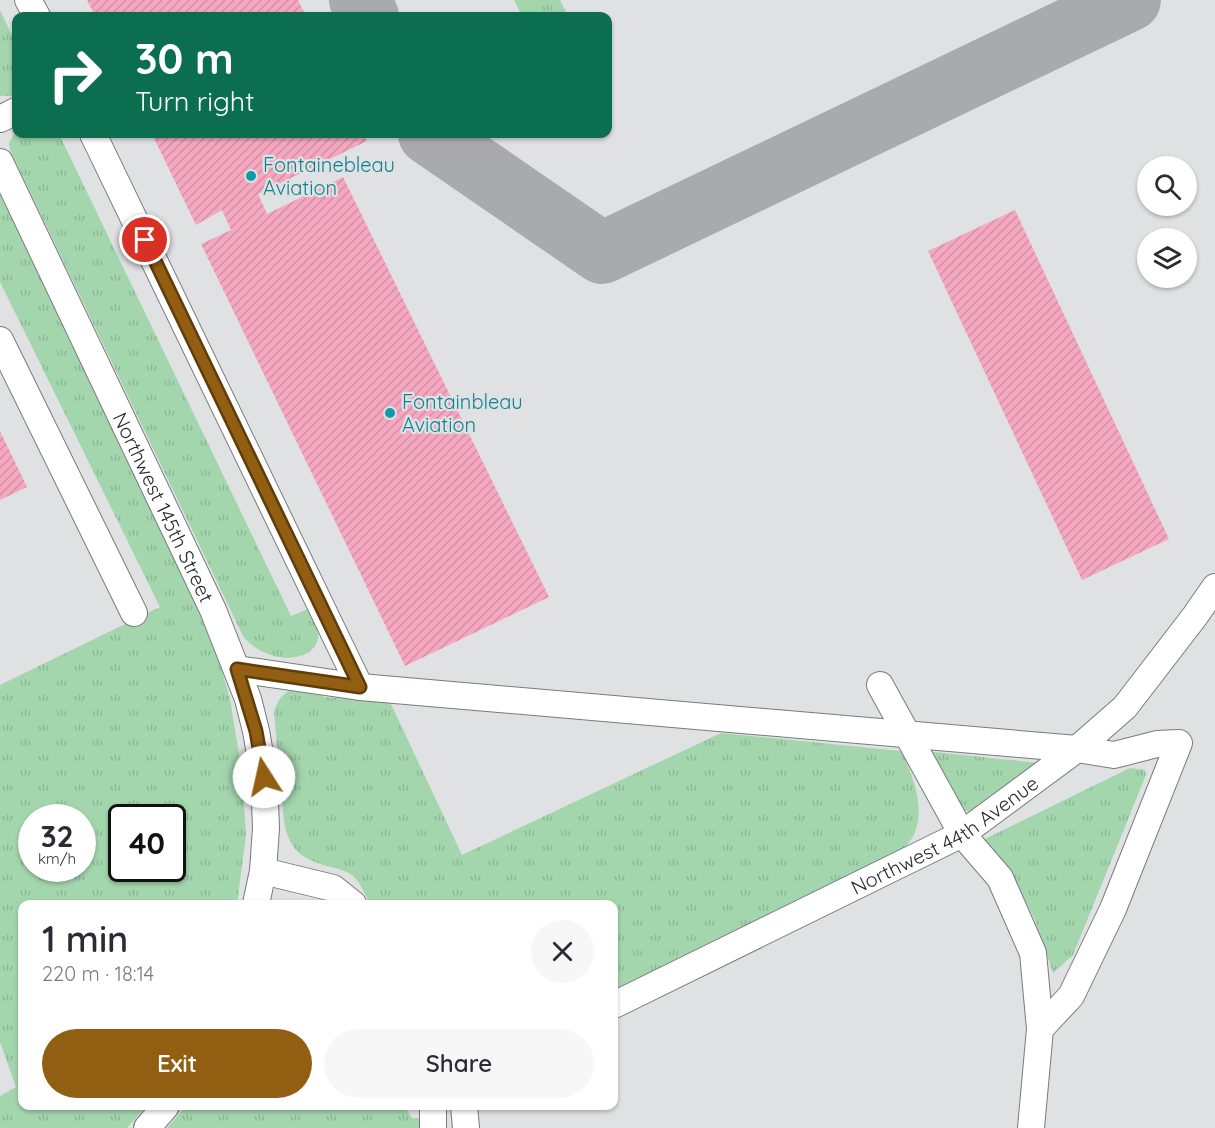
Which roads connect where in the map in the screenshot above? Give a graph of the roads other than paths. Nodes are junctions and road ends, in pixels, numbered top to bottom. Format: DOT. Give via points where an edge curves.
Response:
graph roads {
  1 [pos="95,138"];
  2 [pos="0,162"];
  3 [pos="0,340"];
  4 [pos="1215,586"];
  5 [pos="134,613"];
  6 [pos="237,669"];
  7 [pos="879,685"];
  8 [pos="360,687"];
  9 [pos="905,734"];
  10 [pos="1077,749"];
  11 [pos="962,834"];
  12 [pos="263,871"];
  13 [pos="257,900"];
  14 [pos="348,900"];
  15 [pos="618,1003"];
  16 [pos="1040,1029"];
  17 [pos="163,1110"];
  18 [pos="433,1110"];
  19 [pos="464,1110"];
  20 [pos="147,1128"];
  21 [pos="434,1128"];
  22 [pos="466,1128"];
  23 [pos="1030,1128"];
  1 -- 8 [label="street"];
  2 -- 6 [label="street, Northwest 145th Street" via="208,599"];
  3 -- 5 [label="street"];
  4 -- 10 [label="street, Northwest 44th Avenue" via="1125,707"];
  6 -- 8 [label="street"];
  6 -- 12 [label="street, Northwest 145th Street" via="256,731 264,777"];
  7 -- 9 [label="street"];
  8 -- 9 [label="street"];
  9 -- 10 [label="street"];
  9 -- 11 [label="street"];
  10 -- 11 [label="street, Northwest 44th Avenue"];
  10 -- 16 [label="street" via="1114,755 1157,744 1179,743 1113,909 1071,996"];
  11 -- 15 [label="street, Northwest 44th Avenue"];
  11 -- 16 [label="street" via="1000,878 1033,953"];
  12 -- 13 [label="street"];
  12 -- 14 [label="street" via="333,888"];
  16 -- 23 [label="street"];
  17 -- 20 [label="street"];
  18 -- 21 [label="street"];
  19 -- 22 [label="street"];
}
